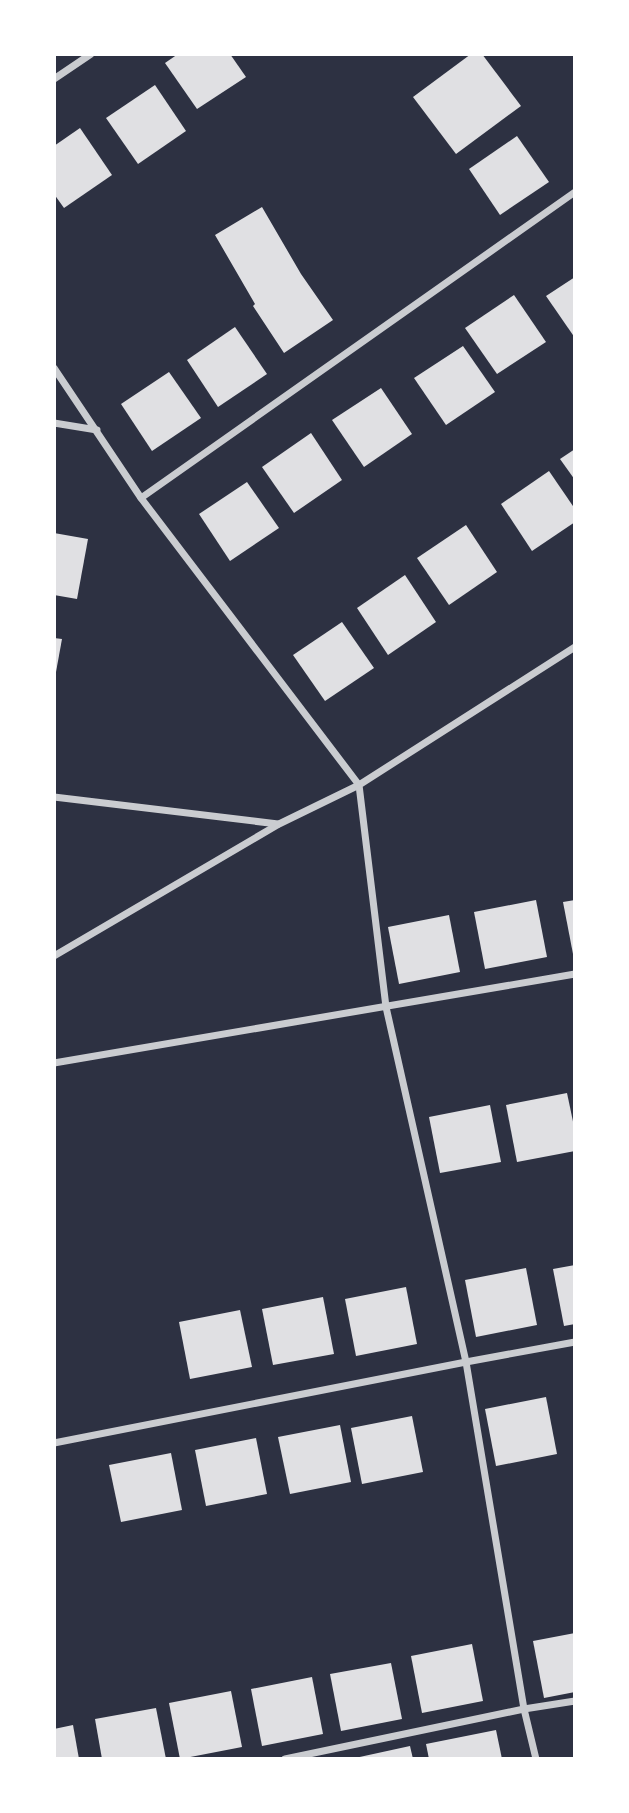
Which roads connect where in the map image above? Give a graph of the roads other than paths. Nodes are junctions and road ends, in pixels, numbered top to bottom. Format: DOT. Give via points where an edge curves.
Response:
graph roads {
  1 [pos="91,54"];
  2 [pos="54,79"];
  3 [pos="575,192"];
  4 [pos="54,368"];
  5 [pos="54,423"];
  6 [pos="97,430"];
  7 [pos="141,498"];
  8 [pos="575,647"];
  9 [pos="359,785"];
  10 [pos="54,797"];
  11 [pos="279,824"];
  12 [pos="54,956"];
  13 [pos="575,974"];
  14 [pos="386,1007"];
  15 [pos="54,1063"];
  16 [pos="575,1342"];
  17 [pos="466,1362"];
  18 [pos="54,1443"];
  19 [pos="575,1701"];
  20 [pos="524,1709"];
  21 [pos="285,1759"];
  22 [pos="536,1759"];
  1 -- 2 [label="street"];
  3 -- 7 [label="street"];
  4 -- 6 [label="street"];
  5 -- 6 [label="street"];
  6 -- 7 [label="street"];
  7 -- 9 [label="street"];
  8 -- 9 [label="street"];
  9 -- 11 [label="street"];
  9 -- 14 [label="street"];
  10 -- 11 [label="street"];
  11 -- 12 [label="street"];
  13 -- 14 [label="street"];
  14 -- 15 [label="street"];
  14 -- 17 [label="street"];
  16 -- 17 [label="street"];
  17 -- 18 [label="street"];
  17 -- 20 [label="street"];
  19 -- 20 [label="street"];
  20 -- 21 [label="street"];
  20 -- 22 [label="street"];
}
